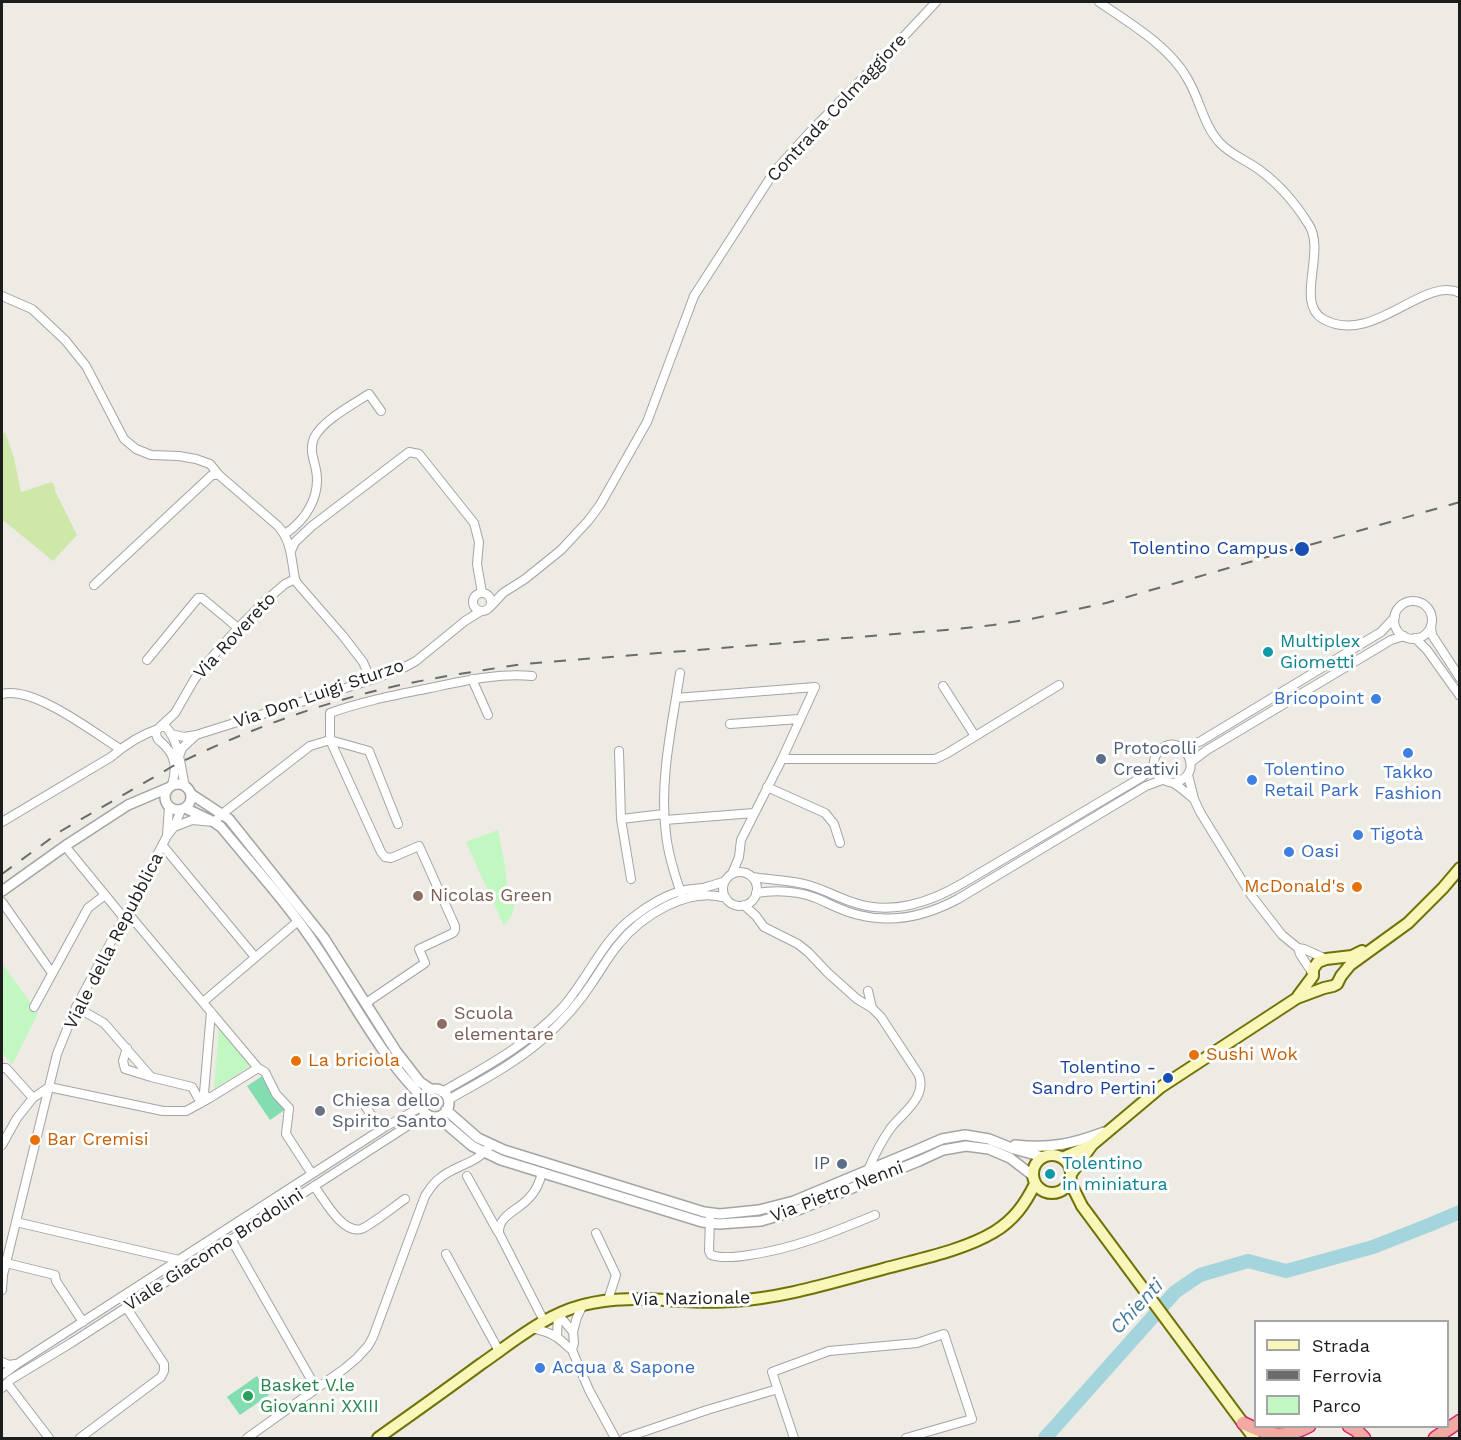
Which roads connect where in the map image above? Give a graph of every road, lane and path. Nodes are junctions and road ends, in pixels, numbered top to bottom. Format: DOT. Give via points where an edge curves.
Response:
graph roads {
  1 [pos="936,2"];
  2 [pos="1099,2"];
  3 [pos="1460,293"];
  4 [pos="2,296"];
  5 [pos="381,411"];
  6 [pos="219,475"];
  7 [pos="599,507"];
  8 [pos="310,508"];
  9 [pos="303,517"];
  10 [pos="312,526"];
  11 [pos="285,534"];
  12 [pos="291,551"];
  13 [pos="295,579"];
  14 [pos="94,585"];
  15 [pos="485,593"];
  16 [pos="503,593"];
  17 [pos="474,606"];
  18 [pos="490,607"];
  19 [pos="481,611"];
  20 [pos="1395,618"];
  21 [pos="465,621"];
  22 [pos="1431,626"];
  23 [pos="238,628"];
  24 [pos="1404,636"];
  25 [pos="1415,638"];
  26 [pos="147,660"];
  27 [pos="680,673"];
  28 [pos="532,676"];
  29 [pos="1460,678"];
  30 [pos="472,679"];
  31 [pos="371,680"];
  32 [pos="1059,685"];
  33 [pos="943,686"];
  34 [pos="2,694"];
  35 [pos="1460,696"];
  36 [pos="676,698"];
  37 [pos="488,715"];
  38 [pos="799,719"];
  39 [pos="730,724"];
  40 [pos="159,728"];
  41 [pos="171,734"];
  42 [pos="196,735"];
  43 [pos="975,736"];
  44 [pos="135,740"];
  45 [pos="330,740"];
  46 [pos="158,741"];
  47 [pos="1179,747"];
  48 [pos="120,749"];
  49 [pos="619,750"];
  50 [pos="180,754"];
  51 [pos="782,759"];
  52 [pos="1191,762"];
  53 [pos="1154,767"];
  54 [pos="1188,774"];
  55 [pos="1162,780"];
  56 [pos="1173,783"];
  57 [pos="185,786"];
  58 [pos="170,787"];
  59 [pos="767,787"];
  60 [pos="191,794"];
  61 [pos="149,797"];
  62 [pos="1194,799"];
  63 [pos="168,805"];
  64 [pos="183,809"];
  65 [pos="754,813"];
  66 [pos="222,814"];
  67 [pos="664,817"];
  68 [pos="621,819"];
  69 [pos="2,822"];
  70 [pos="214,822"];
  71 [pos="398,824"];
  72 [pos="174,827"];
  73 [pos="167,837"];
  74 [pos="840,843"];
  75 [pos="65,846"];
  76 [pos="163,846"];
  77 [pos="739,857"];
  78 [pos="1460,868"];
  79 [pos="732,874"];
  80 [pos="750,876"];
  81 [pos="631,879"];
  82 [pos="725,881"];
  83 [pos="2,891"];
  84 [pos="105,895"];
  85 [pos="681,895"];
  86 [pos="756,895"];
  87 [pos="726,897"];
  88 [pos="2,902"];
  89 [pos="744,905"];
  90 [pos="126,915"];
  91 [pos="756,916"];
  92 [pos="297,922"];
  93 [pos="1376,945"];
  94 [pos="1298,948"];
  95 [pos="255,957"];
  96 [pos="1328,959"];
  97 [pos="52,973"];
  98 [pos="1313,975"];
  99 [pos="1341,976"];
  100 [pos="350,979"];
  101 [pos="340,984"];
  102 [pos="1324,988"];
  103 [pos="868,991"];
  104 [pos="1297,998"];
  105 [pos="203,1002"];
  106 [pos="366,1003"];
  107 [pos="34,1007"];
  108 [pos="76,1007"];
  109 [pos="872,1008"];
  110 [pos="211,1012"];
  111 [pos="127,1048"];
  112 [pos="495,1062"];
  113 [pos="2,1068"];
  114 [pos="258,1068"];
  115 [pos="501,1069"];
  116 [pos="151,1077"];
  117 [pos="49,1087"];
  118 [pos="432,1090"];
  119 [pos="442,1092"];
  120 [pos="33,1098"];
  121 [pos="208,1099"];
  122 [pos="361,1100"];
  123 [pos="422,1102"];
  124 [pos="201,1103"];
  125 [pos="447,1105"];
  126 [pos="428,1115"];
  127 [pos="438,1117"];
  128 [pos="381,1129"];
  129 [pos="1109,1131"];
  130 [pos="999,1143"];
  131 [pos="2,1145"];
  132 [pos="1092,1145"];
  133 [pos="487,1148"];
  134 [pos="913,1152"];
  135 [pos="1043,1157"];
  136 [pos="1062,1158"];
  137 [pos="917,1162"];
  138 [pos="868,1170"];
  139 [pos="542,1172"];
  140 [pos="312,1174"];
  141 [pos="467,1176"];
  142 [pos="1071,1178"];
  143 [pos="872,1180"];
  144 [pos="1034,1180"];
  145 [pos="314,1186"];
  146 [pos="1052,1193"];
  147 [pos="405,1198"];
  148 [pos="1024,1205"];
  149 [pos="1082,1206"];
  150 [pos="875,1215"];
  151 [pos="710,1218"];
  152 [pos="16,1222"];
  153 [pos="499,1233"];
  154 [pos="596,1233"];
  155 [pos="231,1239"];
  156 [pos="446,1254"];
  157 [pos="179,1260"];
  158 [pos="6,1263"];
  159 [pos="2,1290"];
  160 [pos="608,1300"];
  161 [pos="583,1305"];
  162 [pos="126,1307"];
  163 [pos="558,1314"];
  164 [pos="544,1321"];
  165 [pos="83,1322"];
  166 [pos="532,1328"];
  167 [pos="573,1332"];
  168 [pos="557,1337"];
  169 [pos="572,1350"];
  170 [pos="499,1352"];
  171 [pos="2,1362"];
  172 [pos="17,1364"];
  173 [pos="2,1376"];
  174 [pos="4,1386"];
  175 [pos="316,1388"];
  176 [pos="778,1389"];
  177 [pos="1460,1421"];
  178 [pos="1243,1423"];
  179 [pos="1460,1428"];
  180 [pos="1303,1431"];
  181 [pos="1280,1437"];
  182 [pos="50,1438"];
  183 [pos="80,1438"];
  184 [pos="247,1438"];
  185 [pos="378,1438"];
  186 [pos="615,1438"];
  187 [pos="625,1438"];
  188 [pos="794,1438"];
  189 [pos="906,1438"];
  190 [pos="1254,1438"];
  191 [pos="1435,1438"];
  192 [pos="1445,1438"];
  1 -- 7 [label="street, Contrada Colmaggiore" via="774,172 694,296 647,422"];
  2 -- 3 [label="street" via="1142,31 1173,60 1186,76 1220,143 1282,188 1298,208 1311,228 1315,244 1310,294 1313,309 1320,317 1335,325 1355,325 1375,320 1426,295 1454,290"];
  4 -- 6 [label="street" via="32,309 65,340 86,366 124,439 136,449 210,464"];
  5 -- 8 [label="street" via="369,394 328,422 315,437 311,446 317,479"];
  6 -- 11 [label="street"];
  6 -- 14 [label="street" via="212,475"];
  7 -- 16 [label="street, Via Don Luigi Sturzo" via="561,550"];
  8 -- 9 [label="street"];
  8 -- 10 [label="street"];
  9 -- 10 [label="street" via="305,524"];
  9 -- 11 [label="street"];
  10 -- 12 [label="street"];
  10 -- 15 [label="street" via="409,452 419,454 474,523 479,542 477,564"];
  11 -- 12 [label="street"];
  12 -- 13 [label="street"];
  13 -- 23 [label="street, Via Rovereto"];
  13 -- 31 [label="street" via="363,662"];
  15 -- 16 [label="street, Via Don Luigi Sturzo"];
  15 -- 17 [label="street, Via Don Luigi Sturzo" via="474,597"];
  15 -- 18 [label="street" via="491,598"];
  16 -- 18 [label="street, Via Don Luigi Sturzo"];
  17 -- 19 [label="street"];
  17 -- 21 [label="street, Via Don Luigi Sturzo"];
  18 -- 19 [label="street, Via Don Luigi Sturzo"];
  19 -- 21 [label="street, Via Don Luigi Sturzo"];
  20 -- 22 [label="street" via="1400,606 1416,601 1432,615"];
  20 -- 24 [label="street" via="1396,628"];
  20 -- 47 [label="street" via="1381,632 1210,736"];
  21 -- 31 [label="street, Via Don Luigi Sturzo" via="416,661"];
  22 -- 25 [label="street"];
  22 -- 29 [label="street" via="1432,635"];
  23 -- 26 [label="street" via="198,598"];
  23 -- 40 [label="street, Via Rovereto" via="204,666 175,713"];
  24 -- 25 [label="street"];
  24 -- 52 [label="street" via="1303,692"];
  25 -- 35 [label="street"];
  27 -- 36 [label="street"];
  28 -- 30 [label="street"];
  30 -- 37 [label="street"];
  30 -- 45 [label="street" via="330,713"];
  31 -- 42 [label="street, Via Don Luigi Sturzo"];
  32 -- 43 [label="street"];
  33 -- 43 [label="street"];
  34 -- 48 [label="street" via="28,696 45,703"];
  36 -- 38 [label="street" via="815,687"];
  36 -- 67 [label="street" via="665,774"];
  38 -- 39 [label="street"];
  38 -- 51 [label="street"];
  40 -- 41 [label="street" via="166,728"];
  40 -- 44 [label="street"];
  40 -- 46 [label="street" via="155,734"];
  41 -- 42 [label="street, Via Don Luigi Sturzo"];
  41 -- 50 [label="street"];
  42 -- 50 [label="street"];
  43 -- 51 [label="street" via="935,759"];
  44 -- 46 [label="street"];
  44 -- 48 [label="street"];
  45 -- 66 [label="street" via="310,746"];
  45 -- 71 [label="street" via="369,751"];
  45 -- 106 [label="street" via="381,852 391,858 419,846 455,925 453,933 418,949 425,963"];
  46 -- 58 [label="street" via="174,761 176,770"];
  47 -- 52 [label="street"];
  47 -- 53 [label="street" via="1168,746 1159,751"];
  48 -- 69 [label="street"];
  49 -- 68 [label="street"];
  50 -- 57 [label="street"];
  51 -- 59 [label="street"];
  52 -- 54 [label="street"];
  53 -- 55 [label="street"];
  53 -- 80 [label="street" via="957,887 922,903 871,907 806,884"];
  54 -- 56 [label="street"];
  54 -- 62 [label="street"];
  55 -- 56 [label="street"];
  55 -- 86 [label="street" via="958,899 922,914 893,919 868,917 807,895 774,891"];
  56 -- 62 [label="street"];
  57 -- 58 [label="street" via="179,783"];
  57 -- 60 [label="street"];
  58 -- 61 [label="street"];
  58 -- 63 [label="street" via="165,795"];
  59 -- 65 [label="street"];
  59 -- 74 [label="street" via="825,813 834,824"];
  60 -- 64 [label="street"];
  60 -- 66 [label="street"];
  61 -- 63 [label="street"];
  61 -- 75 [label="street"];
  62 -- 94 [label="street" via="1251,895 1282,935"];
  63 -- 64 [label="street"];
  63 -- 73 [label="street, Viale della Repubblica"];
  64 -- 70 [label="street"];
  64 -- 72 [label="street, Viale della Repubblica"];
  65 -- 67 [label="street"];
  65 -- 77 [label="street" via="741,840"];
  66 -- 70 [label="street"];
  66 -- 100 [label="street" via="324,938"];
  67 -- 68 [label="street"];
  67 -- 85 [label="street"];
  68 -- 81 [label="street"];
  70 -- 72 [label="street" via="192,820"];
  70 -- 92 [label="street"];
  72 -- 73 [label="street, Viale della Repubblica"];
  73 -- 76 [label="street, Viale della Repubblica"];
  75 -- 83 [label="street"];
  75 -- 84 [label="street"];
  76 -- 90 [label="street, Viale della Repubblica"];
  76 -- 95 [label="street"];
  77 -- 79 [label="street"];
  77 -- 80 [label="street"];
  78 -- 93 [label="main road" via="1408,923"];
  79 -- 80 [label="street" via="742,872"];
  79 -- 82 [label="street"];
  80 -- 86 [label="street" via="757,886"];
  82 -- 85 [label="street"];
  82 -- 87 [label="street"];
  84 -- 90 [label="street"];
  84 -- 97 [label="street" via="88,908"];
  85 -- 87 [label="street"];
  85 -- 112 [label="street" via="668,896 633,916 562,1007 519,1047"];
  85 -- 115 [label="street" via="639,923 619,943 568,1014 544,1038"];
  86 -- 89 [label="street"];
  86 -- 91 [label="street"];
  87 -- 89 [label="street" via="734,904"];
  88 -- 97 [label="street"];
  89 -- 91 [label="street"];
  90 -- 105 [label="street"];
  90 -- 108 [label="street, Viale della Repubblica"];
  91 -- 109 [label="street" via="764,927 798,944 857,999"];
  92 -- 95 [label="street"];
  92 -- 101 [label="street"];
  93 -- 96 [label="main road" via="1352,956"];
  93 -- 99 [label="main road"];
  94 -- 96 [label="street"];
  94 -- 98 [label="street"];
  95 -- 105 [label="street"];
  96 -- 98 [label="main road" via="1315,966"];
  96 -- 99 [label="main road" via="1338,964"];
  97 -- 107 [label="street"];
  98 -- 102 [label="main road"];
  98 -- 104 [label="main road"];
  99 -- 102 [label="main road" via="1337,984"];
  100 -- 101 [label="street"];
  100 -- 106 [label="street"];
  101 -- 123 [label="street" via="386,1056"];
  102 -- 104 [label="main road"];
  103 -- 109 [label="street"];
  104 -- 129 [label="main road" via="1161,1087"];
  105 -- 110 [label="street"];
  106 -- 118 [label="street" via="396,1051 420,1082"];
  108 -- 111 [label="street" via="104,1023"];
  108 -- 117 [label="street, Viale della Repubblica"];
  109 -- 138 [label="street" via="919,1075 921,1090 890,1129"];
  110 -- 114 [label="street"];
  110 -- 121 [label="street" via="204,1093"];
  111 -- 116 [label="street"];
  111 -- 116 [label="street" via="125,1069"];
  112 -- 115 [label="street"];
  112 -- 119 [label="street"];
  113 -- 120 [label="street"];
  114 -- 121 [label="street"];
  114 -- 140 [label="street" via="265,1072 276,1094 289,1108 286,1134"];
  115 -- 125 [label="street"];
  116 -- 124 [label="street" via="192,1087"];
  117 -- 120 [label="street"];
  117 -- 124 [label="street" via="163,1111 186,1111"];
  117 -- 152 [label="street, Viale della Repubblica"];
  118 -- 119 [label="street"];
  118 -- 123 [label="street" via="425,1093"];
  119 -- 125 [label="street"];
  120 -- 131 [label="street"];
  121 -- 124 [label="street"];
  122 -- 128 [label="street"];
  123 -- 126 [label="street"];
  123 -- 128 [label="street, Viale Giacomo Brodolini"];
  125 -- 127 [label="street"];
  125 -- 133 [label="street, Via Pietro Nenni"];
  126 -- 127 [label="street"];
  126 -- 145 [label="street, Viale Giacomo Brodolini"];
  127 -- 133 [label="street, Via Pietro Nenni" via="472,1146"];
  128 -- 140 [label="street, Viale Giacomo Brodolini"];
  129 -- 130 [label="street" via="1042,1147"];
  129 -- 132 [label="main road"];
  130 -- 134 [label="street, Via Pietro Nenni" via="965,1135 942,1139"];
  130 -- 135 [label="street, Via Pietro Nenni"];
  132 -- 136 [label="main road"];
  132 -- 142 [label="main road"];
  133 -- 139 [label="street, Via Pietro Nenni" via="501,1160"];
  133 -- 151 [label="street, Via Pietro Nenni" via="704,1212"];
  133 -- 175 [label="street" via="433,1185 368,1346"];
  134 -- 137 [label="street"];
  134 -- 138 [label="street, Via Pietro Nenni"];
  135 -- 136 [label="main road"];
  135 -- 144 [label="main road" via="1035,1164"];
  136 -- 142 [label="main road" via="1070,1168"];
  137 -- 143 [label="street, Via Pietro Nenni"];
  137 -- 144 [label="street, Via Pietro Nenni" via="943,1150 966,1146 989,1149 1010,1158"];
  138 -- 143 [label="street"];
  138 -- 151 [label="street, Via Pietro Nenni" via="794,1201"];
  139 -- 151 [label="street, Via Pietro Nenni" via="702,1222"];
  139 -- 153 [label="street" via="531,1197 501,1221"];
  140 -- 157 [label="street, Viale Giacomo Brodolini"];
  141 -- 153 [label="street"];
  142 -- 146 [label="main road" via="1067,1187"];
  142 -- 149 [label="main road"];
  143 -- 151 [label="street, Via Pietro Nenni" via="761,1221 719,1224"];
  144 -- 146 [label="main road" via="1042,1191"];
  144 -- 148 [label="main road, Via Nazionale"];
  145 -- 147 [label="street" via="342,1223 353,1229 363,1228"];
  145 -- 155 [label="street, Viale Giacomo Brodolini"];
  146 -- 148 [label="main road, Via Nazionale"];
  146 -- 149 [label="main road"];
  148 -- 160 [label="main road, Via Nazionale" via="1006,1224 941,1254 782,1296 731,1302"];
  149 -- 178 [label="main road"];
  150 -- 151 [label="street" via="800,1244 737,1257 711,1255"];
  152 -- 157 [label="street"];
  152 -- 158 [label="street, Viale della Repubblica"];
  153 -- 164 [label="street"];
  154 -- 160 [label="street" via="616,1275"];
  155 -- 162 [label="street, Viale Giacomo Brodolini"];
  155 -- 175 [label="street"];
  156 -- 170 [label="street"];
  157 -- 165 [label="street, Viale Giacomo Brodolini"];
  158 -- 159 [label="street, Viale della Repubblica"];
  158 -- 165 [label="street" via="55,1275"];
  160 -- 161 [label="main road, Via Nazionale"];
  161 -- 163 [label="main road, Via Nazionale"];
  161 -- 167 [label="street"];
  162 -- 174 [label="street, Viale Giacomo Brodolini"];
  162 -- 183 [label="street" via="164,1364 164,1371"];
  163 -- 164 [label="main road, Via Nazionale"];
  163 -- 167 [label="street"];
  163 -- 168 [label="street"];
  164 -- 166 [label="main road, Via Nazionale"];
  165 -- 172 [label="street, Viale Giacomo Brodolini"];
  166 -- 168 [label="street"];
  166 -- 170 [label="main road, Via Nazionale"];
  167 -- 169 [label="street"];
  168 -- 169 [label="street"];
  169 -- 186 [label="street"];
  170 -- 185 [label="main road, Via Nazionale"];
  171 -- 172 [label="street"];
  172 -- 173 [label="street, Viale Giacomo Brodolini"];
  174 -- 182 [label="street"];
  175 -- 184 [label="street"];
  176 -- 187 [label="street"];
  176 -- 188 [label="street"];
  176 -- 189 [label="street" via="772,1372 829,1351 917,1343 944,1334 972,1419"];
  177 -- 191 [label="highway"];
  178 -- 181 [label="highway"];
  178 -- 190 [label="main road"];
  179 -- 192 [label="highway"];
  180 -- 181 [label="highway"];
}
